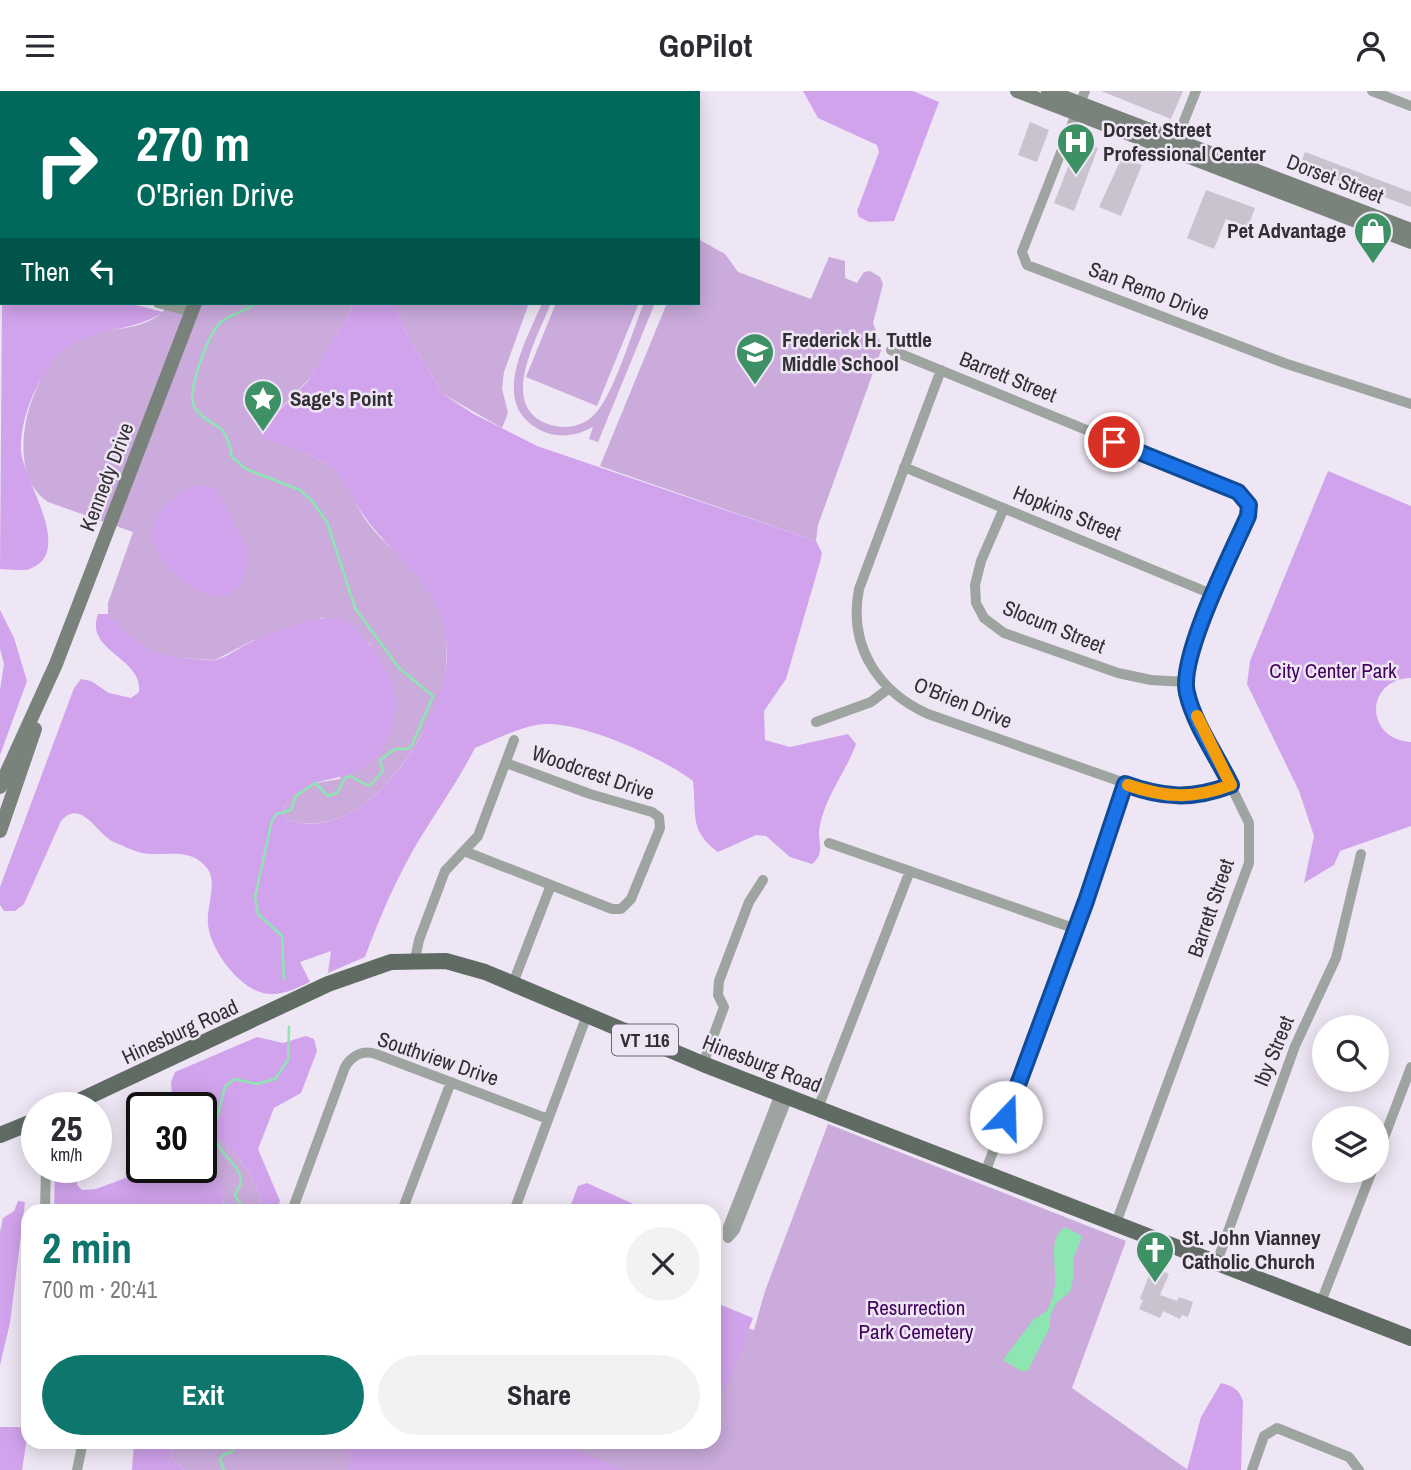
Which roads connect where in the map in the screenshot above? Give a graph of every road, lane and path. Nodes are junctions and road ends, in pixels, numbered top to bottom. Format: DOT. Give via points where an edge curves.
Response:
graph roads {
  1 [pos="1017,91"];
  2 [pos="1048,91"];
  3 [pos="1196,91"];
  4 [pos="1379,92"];
  5 [pos="1080,103"];
  6 [pos="1411,106"];
  7 [pos="1176,141"];
  8 [pos="1411,230"];
  9 [pos="1411,242"];
  10 [pos="176,305"];
  11 [pos="193,307"];
  12 [pos="891,350"];
  13 [pos="940,370"];
  14 [pos="1411,404"];
  15 [pos="904,467"];
  16 [pos="1004,508"];
  17 [pos="1214,595"];
  18 [pos="56,664"];
  19 [pos="1185,683"];
  20 [pos="888,689"];
  21 [pos="816,722"];
  22 [pos="514,740"];
  23 [pos="506,763"];
  24 [pos="1125,784"];
  25 [pos="1231,785"];
  26 [pos="0,787"];
  27 [pos="0,831"];
  28 [pos="829,843"];
  29 [pos="464,851"];
  30 [pos="1361,853"];
  31 [pos="910,871"];
  32 [pos="763,880"];
  33 [pos="551,885"];
  34 [pos="1076,929"];
  35 [pos="415,959"];
  36 [pos="513,983"];
  37 [pos="587,1016"];
  38 [pos="703,1064"];
  39 [pos="1411,1067"];
  40 [pos="451,1082"];
  41 [pos="98,1092"];
  42 [pos="784,1095"];
  43 [pos="818,1108"];
  44 [pos="548,1119"];
  45 [pos="1389,1125"];
  46 [pos="21,1126"];
  47 [pos="0,1135"];
  48 [pos="985,1173"];
  49 [pos="46,1183"];
  50 [pos="1367,1183"];
  51 [pos="45,1204"];
  52 [pos="295,1204"];
  53 [pos="405,1204"];
  54 [pos="517,1204"];
  55 [pos="1116,1223"];
  56 [pos="1217,1262"];
  57 [pos="1321,1302"];
  58 [pos="1411,1338"];
  59 [pos="82,1449"];
  60 [pos="77,1470"];
  61 [pos="1252,1470"];
  62 [pos="1359,1470"];
  1 -- 5 [label="main road, Dorset Street"];
  2 -- 5 [label="main road, Dorset Street"];
  3 -- 7 [label="street"];
  4 -- 6 [label="street"];
  5 -- 7 [label="main road, Dorset Street"];
  5 -- 9 [label="main road, Dorset Street"];
  5 -- 14 [label="street, San Remo Drive" via="1022,252 1027,265 1287,364"];
  7 -- 8 [label="main road, Dorset Street"];
  10 -- 11 [label="street"];
  11 -- 18 [label="main road, Kennedy Drive"];
  12 -- 13 [label="street, Barrett Street"];
  13 -- 15 [label="street, O'Brien Drive"];
  13 -- 17 [label="street, Barrett Street" via="1244,496 1248,516"];
  15 -- 16 [label="street, Hopkins Street"];
  15 -- 20 [label="street, O'Brien Drive" via="856,606 863,649"];
  16 -- 17 [label="street, Hopkins Street"];
  16 -- 19 [label="street, Slocum Street" via="975,585 976,603 984,618 1004,633 1118,673"];
  17 -- 19 [label="street, Barrett Street"];
  18 -- 26 [label="main road, Kennedy Drive"];
  18 -- 27 [label="main road, Kennedy Drive"];
  19 -- 25 [label="street, Barrett Street"];
  20 -- 21 [label="street" via="871,702"];
  20 -- 24 [label="street, O'Brien Drive" via="928,714"];
  22 -- 23 [label="street"];
  23 -- 29 [label="street" via="480,832"];
  23 -- 33 [label="street, Woodcrest Drive" via="652,812 661,820 625,907 612,909"];
  24 -- 25 [label="street, O'Brien Drive" via="1159,795 1186,797"];
  24 -- 34 [label="street"];
  25 -- 55 [label="street, Barrett Street" via="1249,823 1249,863"];
  28 -- 31 [label="street"];
  29 -- 33 [label="street, Woodcrest Drive"];
  29 -- 35 [label="street" via="445,871"];
  30 -- 56 [label="street, Iby Street" via="1336,958 1295,1047"];
  31 -- 34 [label="street"];
  31 -- 43 [label="street"];
  32 -- 38 [label="street" via="749,902 719,981 718,995 724,1007"];
  33 -- 36 [label="street"];
  34 -- 48 [label="street"];
  35 -- 36 [label="main road, Hinesburg Road / VT 116" via="455,963"];
  35 -- 41 [label="main road, Hinesburg Road / VT 116" via="379,965 328,984"];
  36 -- 37 [label="main road, Hinesburg Road / VT 116"];
  37 -- 38 [label="main road, Hinesburg Road / VT 116"];
  37 -- 44 [label="street"];
  38 -- 42 [label="main road, Hinesburg Road / VT 116"];
  39 -- 45 [label="street"];
  40 -- 44 [label="street, Southview Drive"];
  40 -- 52 [label="street, Southview Drive" via="371,1053 351,1059"];
  40 -- 53 [label="street"];
  42 -- 42 [label="street" via="728,1227 728,1238 735,1230"];
  42 -- 43 [label="main road, Hinesburg Road / VT 116"];
  43 -- 48 [label="main road, Hinesburg Road / VT 116"];
  44 -- 54 [label="street"];
  46 -- 47 [label="main road"];
  48 -- 55 [label="main road, Hinesburg Road / VT 116"];
  49 -- 51 [label="street"];
  50 -- 57 [label="street"];
  55 -- 56 [label="main road, Hinesburg Road / VT 116"];
  56 -- 57 [label="main road, Hinesburg Road / VT 116"];
  57 -- 58 [label="main road, Hinesburg Road / VT 116"];
  59 -- 60 [label="street"];
  61 -- 62 [label="street" via="1264,1436 1277,1428 1351,1458"];
}
